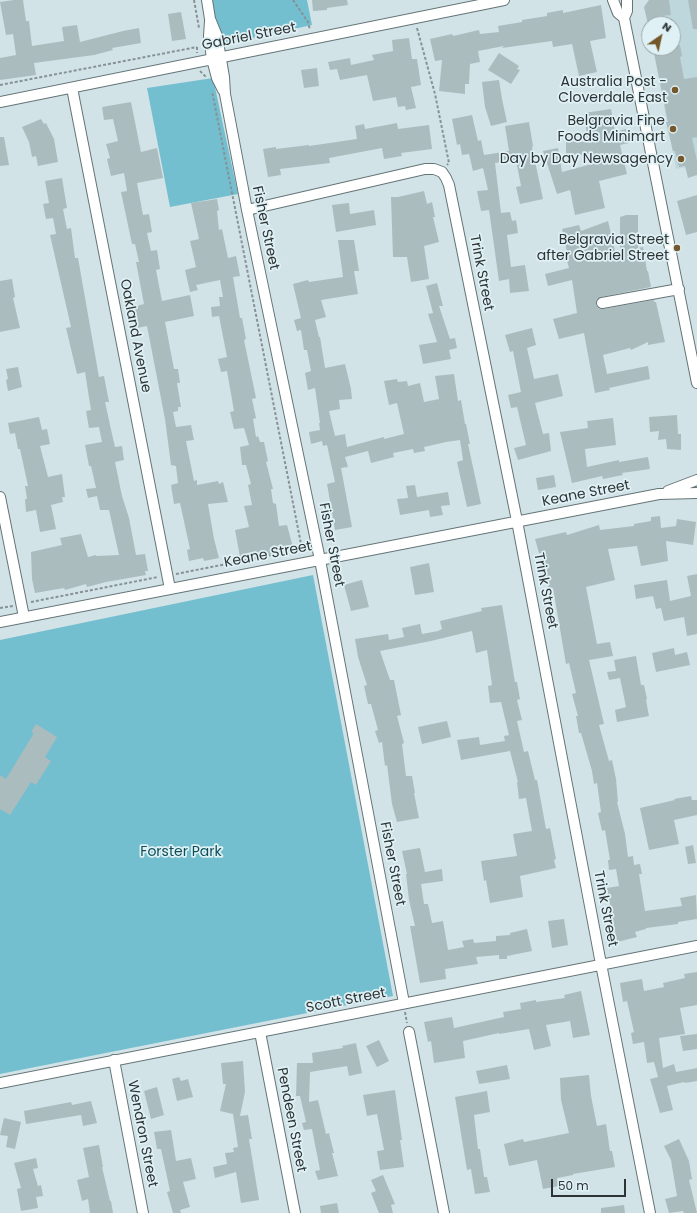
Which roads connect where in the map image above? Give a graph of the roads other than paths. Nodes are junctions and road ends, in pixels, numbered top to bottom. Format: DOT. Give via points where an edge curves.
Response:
graph roads {
  1 [pos="206,0"];
  2 [pos="504,0"];
  3 [pos="613,0"];
  4 [pos="627,0"];
  5 [pos="624,18"];
  6 [pos="216,58"];
  7 [pos="72,88"];
  8 [pos="0,102"];
  9 [pos="247,210"];
  10 [pos="679,289"];
  11 [pos="602,303"];
  12 [pos="697,383"];
  13 [pos="697,480"];
  14 [pos="697,493"];
  15 [pos="659,494"];
  16 [pos="0,498"];
  17 [pos="517,521"];
  18 [pos="320,560"];
  19 [pos="170,589"];
  20 [pos="24,617"];
  21 [pos="0,622"];
  22 [pos="697,946"];
  23 [pos="601,964"];
  24 [pos="404,1003"];
  25 [pos="260,1032"];
  26 [pos="409,1032"];
  27 [pos="114,1060"];
  28 [pos="0,1083"];
  29 [pos="143,1213"];
  30 [pos="295,1213"];
  31 [pos="444,1213"];
  32 [pos="650,1213"];
  1 -- 6 [label="street, Fisher Street" via="210,19 208,36"];
  2 -- 6 [label="street, Gabriel Street"];
  3 -- 5 [label="street" via="618,13"];
  4 -- 5 [label="street"];
  5 -- 10 [label="street"];
  6 -- 7 [label="street, Gabriel Street"];
  6 -- 9 [label="street, Fisher Street" via="217,78 225,94"];
  7 -- 8 [label="street, Gabriel Street"];
  7 -- 19 [label="street, Oakland Avenue"];
  9 -- 17 [label="street, Trink Street" via="425,169 442,172 449,185"];
  9 -- 18 [label="street, Fisher Street"];
  10 -- 11 [label="street"];
  10 -- 12 [label="street"];
  13 -- 15 [label="street, Keane Street"];
  14 -- 15 [label="street, Keane Street"];
  15 -- 17 [label="street, Keane Street"];
  16 -- 20 [label="street"];
  17 -- 18 [label="street, Keane Street"];
  17 -- 23 [label="street, Trink Street"];
  18 -- 19 [label="street, Keane Street"];
  18 -- 24 [label="street, Fisher Street"];
  19 -- 20 [label="street, Keane Street"];
  20 -- 21 [label="street, Keane Street"];
  22 -- 23 [label="street, Scott Street"];
  23 -- 24 [label="street, Scott Street"];
  23 -- 32 [label="street, Trink Street"];
  24 -- 25 [label="street, Scott Street"];
  25 -- 27 [label="street, Scott Street"];
  25 -- 30 [label="street, Pendeen Street"];
  26 -- 31 [label="street"];
  27 -- 28 [label="street, Scott Street"];
  27 -- 29 [label="street, Wendron Street"];
}
